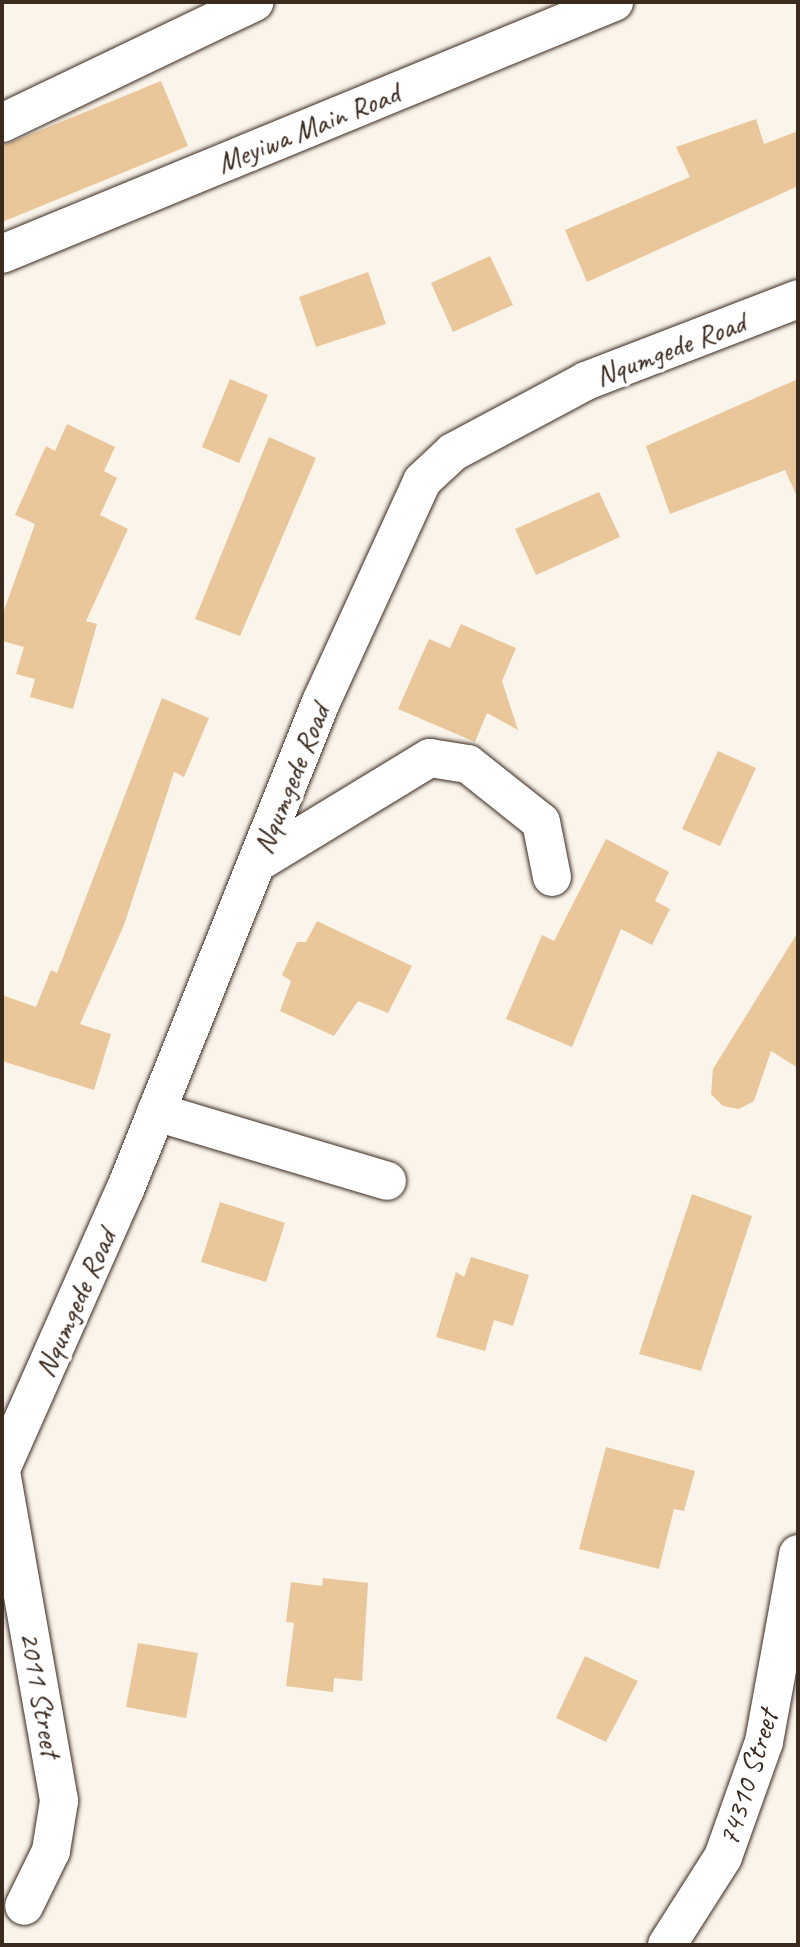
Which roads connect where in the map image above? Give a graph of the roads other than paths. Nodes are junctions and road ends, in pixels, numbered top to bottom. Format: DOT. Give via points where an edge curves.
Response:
graph roads {
  1 [pos="256,2"];
  2 [pos="614,2"];
  3 [pos="2,122"];
  4 [pos="2,254"];
  5 [pos="798,299"];
  6 [pos="257,863"];
  7 [pos="552,877"];
  8 [pos="156,1112"];
  9 [pos="387,1181"];
  10 [pos="2,1467"];
  11 [pos="2,1478"];
  12 [pos="798,1554"];
  13 [pos="24,1906"];
  14 [pos="674,1934"];
  15 [pos="644,1945"];
  1 -- 3 [label="street"];
  2 -- 4 [label="street, Meyiwa Main Road"];
  5 -- 6 [label="street, Nqumgede Road" via="586,381 453,452 422,481 399,521"];
  6 -- 7 [label="street" via="430,758 468,765 541,822"];
  6 -- 8 [label="street, Nqumgede Road"];
  8 -- 9 [label="street"];
  8 -- 10 [label="street, Nqumgede Road"];
  11 -- 13 [label="street, 2011 Street" via="59,1801 51,1852"];
  12 -- 14 [label="street, 74310 Street" via="764,1742 723,1857"];
  14 -- 15 [label="street"];
}
